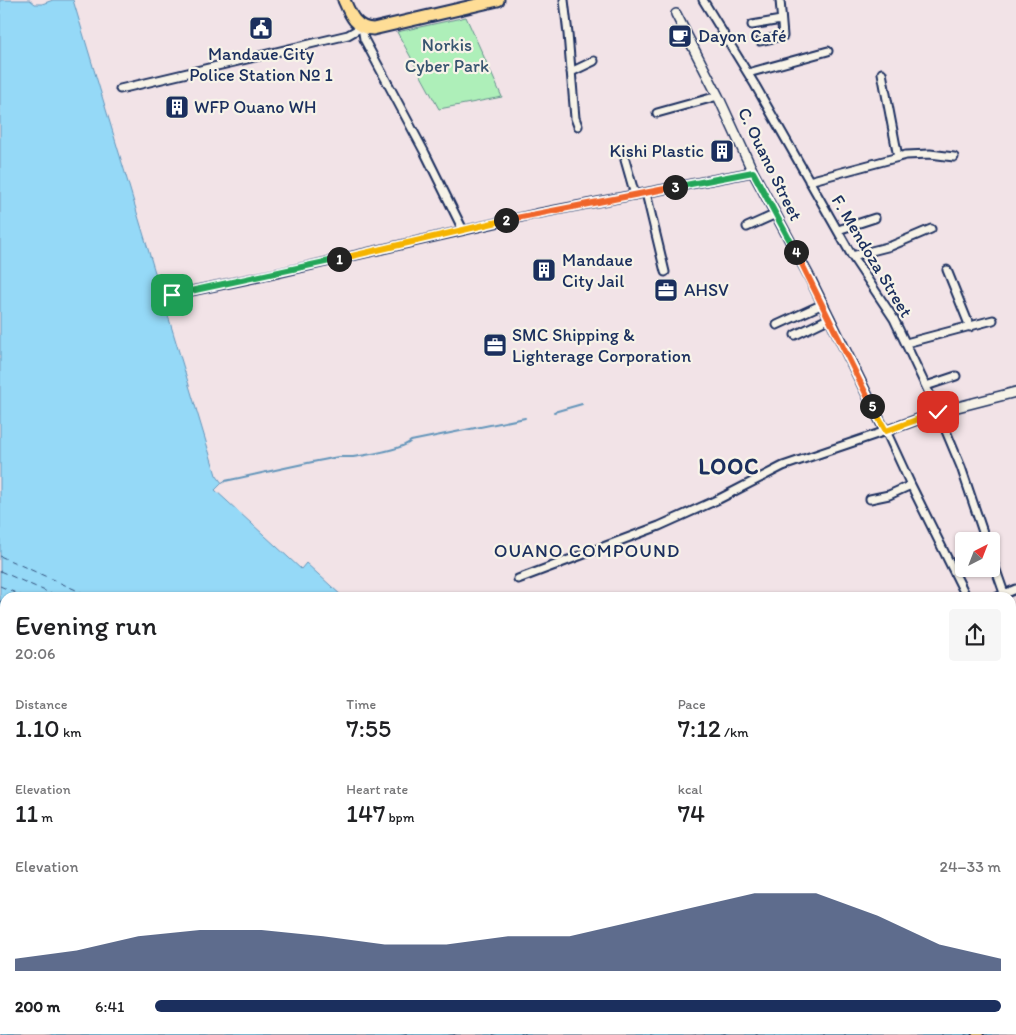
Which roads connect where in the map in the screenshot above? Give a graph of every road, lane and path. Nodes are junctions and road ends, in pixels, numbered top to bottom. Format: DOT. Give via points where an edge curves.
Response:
graph roads {
  1 [pos="344,0"];
  2 [pos="498,0"];
  3 [pos="564,0"];
  4 [pos="703,0"];
  5 [pos="780,0"];
  6 [pos="676,14"];
  7 [pos="781,20"];
  8 [pos="752,25"];
  9 [pos="362,27"];
  10 [pos="760,41"];
  11 [pos="828,51"];
  12 [pos="594,61"];
  13 [pos="571,72"];
  14 [pos="748,73"];
  15 [pos="882,74"];
  16 [pos="120,89"];
  17 [pos="718,96"];
  18 [pos="656,113"];
  19 [pos="578,126"];
  20 [pos="902,156"];
  21 [pos="954,157"];
  22 [pos="625,160"];
  23 [pos="753,172"];
  24 [pos="809,181"];
  25 [pos="646,193"];
  26 [pos="635,195"];
  27 [pos="776,214"];
  28 [pos="875,218"];
  29 [pos="747,227"];
  30 [pos="932,228"];
  31 [pos="463,230"];
  32 [pos="838,230"];
  33 [pos="852,256"];
  34 [pos="947,270"];
  35 [pos="665,272"];
  36 [pos="172,295"];
  37 [pos="823,304"];
  38 [pos="830,318"];
  39 [pos="993,320"];
  40 [pos="777,325"];
  41 [pos="970,327"];
  42 [pos="796,334"];
  43 [pos="906,343"];
  44 [pos="956,376"];
  45 [pos="926,386"];
  46 [pos="1016,392"];
  47 [pos="938,412"];
  48 [pos="886,431"];
  49 [pos="911,485"];
  50 [pos="870,498"];
  51 [pos="983,532"];
  52 [pos="518,578"];
  53 [pos="999,578"];
  54 [pos="964,592"];
  55 [pos="1004,592"];
  1 -- 9 [label="main road" via="353,19"];
  2 -- 9 [label="main road" via="390,26"];
  3 -- 13 [label="street"];
  4 -- 14 [label="street, F. Mendoza Street"];
  5 -- 7 [label="street"];
  6 -- 17 [label="street, C. Ouano Street"];
  7 -- 8 [label="street"];
  7 -- 10 [label="street" via="783,36"];
  9 -- 16 [label="street" via="348,35"];
  9 -- 31 [label="street" via="364,38"];
  11 -- 14 [label="street"];
  12 -- 13 [label="street"];
  13 -- 19 [label="street" via="574,118"];
  14 -- 24 [label="street, F. Mendoza Street"];
  15 -- 20 [label="street"];
  17 -- 18 [label="street"];
  17 -- 23 [label="street, C. Ouano Street"];
  20 -- 21 [label="street" via="930,154"];
  20 -- 24 [label="street"];
  22 -- 26 [label="street"];
  23 -- 25 [label="street"];
  23 -- 27 [label="street, C. Ouano Street"];
  24 -- 32 [label="street, F. Mendoza Street"];
  25 -- 26 [label="street"];
  25 -- 35 [label="street"];
  26 -- 31 [label="street"];
  27 -- 29 [label="street"];
  27 -- 37 [label="street, C. Ouano Street"];
  28 -- 32 [label="street"];
  30 -- 33 [label="street" via="891,246"];
  31 -- 36 [label="street"];
  32 -- 33 [label="street, F. Mendoza Street"];
  33 -- 43 [label="street, F. Mendoza Street"];
  34 -- 41 [label="street"];
  37 -- 38 [label="street, C. Ouano Street"];
  37 -- 40 [label="street"];
  38 -- 42 [label="street"];
  38 -- 48 [label="street, C. Ouano Street"];
  39 -- 41 [label="street"];
  41 -- 43 [label="street"];
  43 -- 45 [label="street, F. Mendoza Street"];
  44 -- 45 [label="street"];
  45 -- 47 [label="street, F. Mendoza Street"];
  46 -- 47 [label="street"];
  47 -- 48 [label="street"];
  47 -- 51 [label="street, F. Mendoza Street"];
  48 -- 49 [label="street, C. Ouano Street"];
  48 -- 52 [label="street" via="783,466 659,526"];
  49 -- 50 [label="street" via="889,495"];
  49 -- 54 [label="street, C. Ouano Street"];
  53 -- 55 [label="street"];
}
